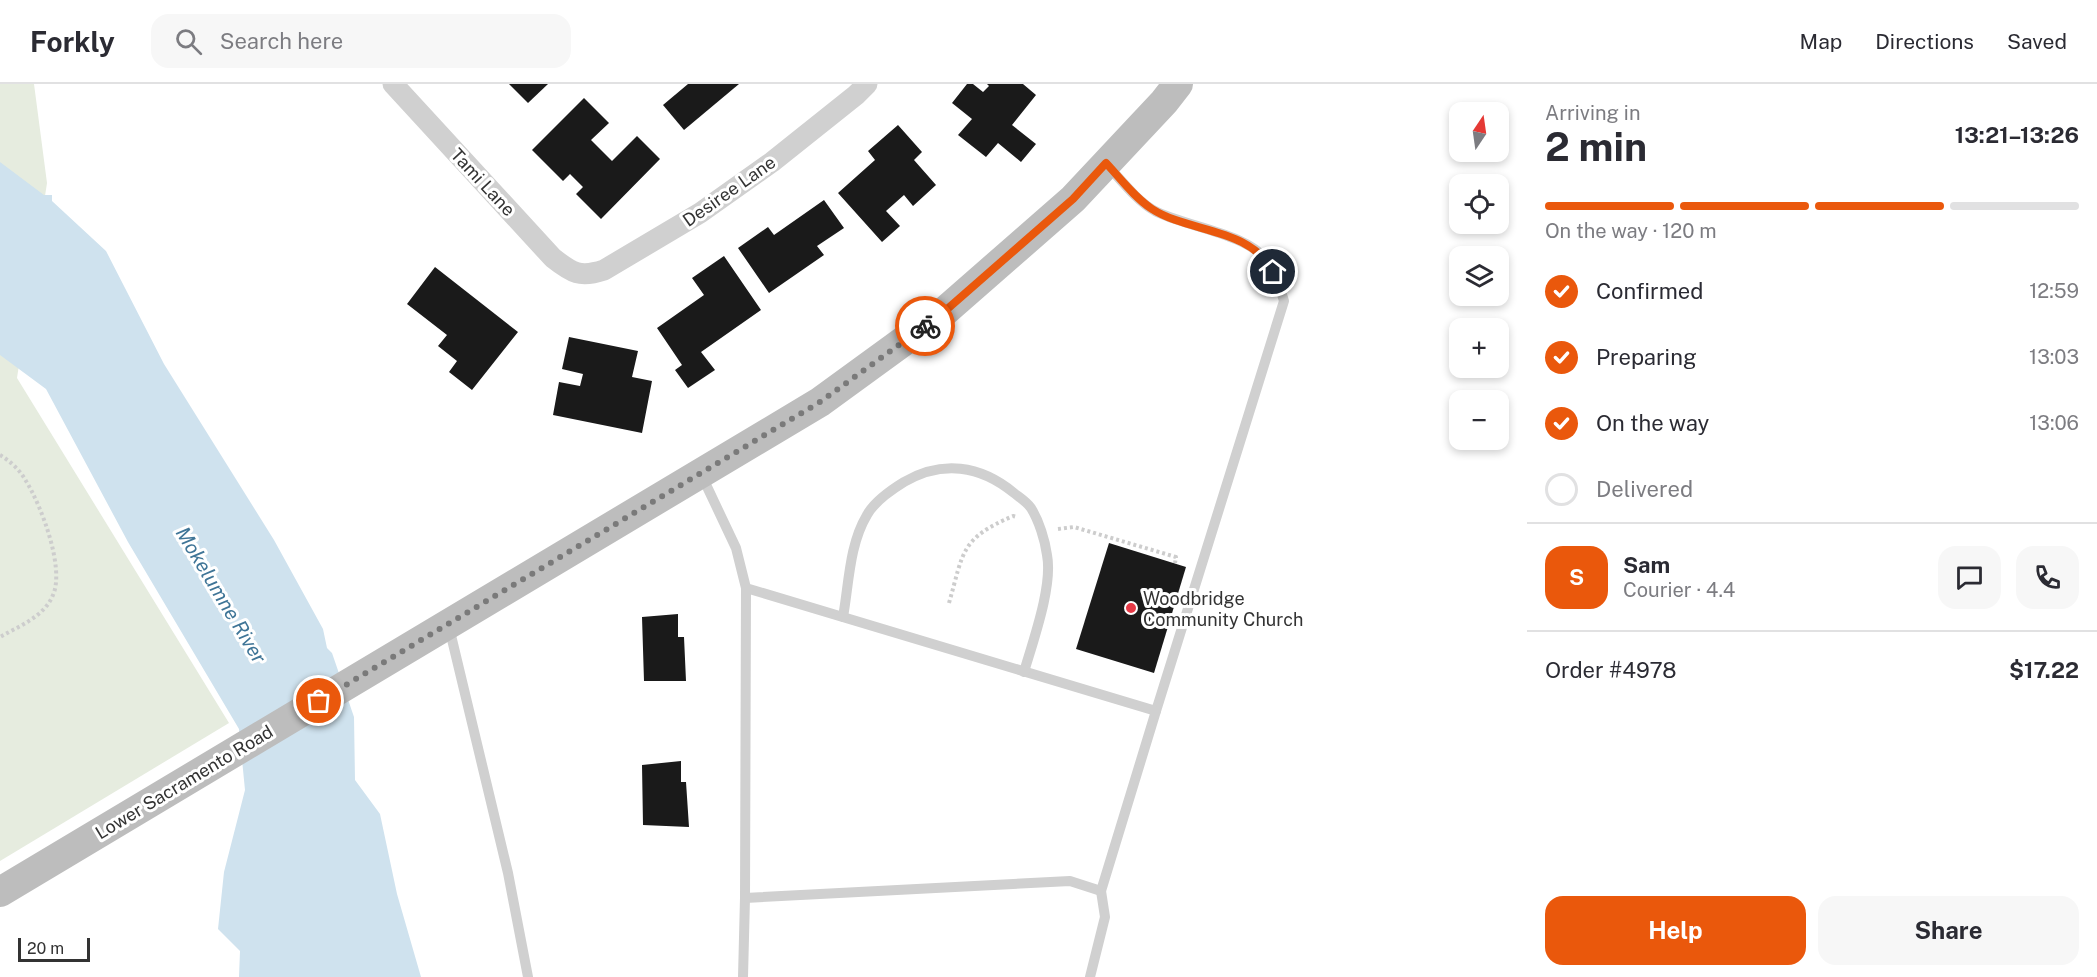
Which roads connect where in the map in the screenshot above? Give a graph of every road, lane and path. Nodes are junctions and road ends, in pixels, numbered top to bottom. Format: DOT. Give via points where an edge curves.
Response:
graph roads {
  1 [pos="393,84"];
  2 [pos="867,84"];
  3 [pos="1178,84"];
  4 [pos="1106,163"];
  5 [pos="578,274"];
  6 [pos="0,455"];
  7 [pos="700,474"];
  8 [pos="746,588"];
  9 [pos="843,617"];
  10 [pos="448,624"];
  11 [pos="0,637"];
  12 [pos="1024,672"];
  13 [pos="1156,711"];
  14 [pos="0,891"];
  15 [pos="1101,891"];
  16 [pos="745,898"];
  17 [pos="528,977"];
  18 [pos="743,977"];
  19 [pos="1090,977"];
  1 -- 5 [label="street, Tami Lane" via="553,258"];
  2 -- 5 [label="street, Desiree Lane" via="772,162 700,213 604,270"];
  3 -- 4 [label="main road, Lower Sacramento Road"];
  4 -- 7 [label="main road, Lower Sacramento Road" via="1073,199 945,311 820,402"];
  4 -- 13 [label="lane" via="1154,210 1252,248 1268,261 1284,301"];
  6 -- 11 [label="path" via="27,481 50,540 56,576 53,595 42,611"];
  7 -- 8 [label="lane" via="736,548"];
  7 -- 10 [label="main road, Lower Sacramento Road"];
  8 -- 9 [label="lane"];
  8 -- 16 [label="lane"];
  9 -- 12 [label="lane"];
  9 -- 12 [label="lane" via="854,544 867,514 891,490 918,474 946,467 975,471 1005,485 1030,506 1048,556 1041,610"];
  10 -- 14 [label="main road, Lower Sacramento Road"];
  10 -- 17 [label="lane" via="508,873"];
  12 -- 13 [label="lane"];
  13 -- 15 [label="lane"];
  15 -- 16 [label="lane" via="1070,881"];
  15 -- 19 [label="lane" via="1105,917"];
  16 -- 18 [label="lane"];
}
